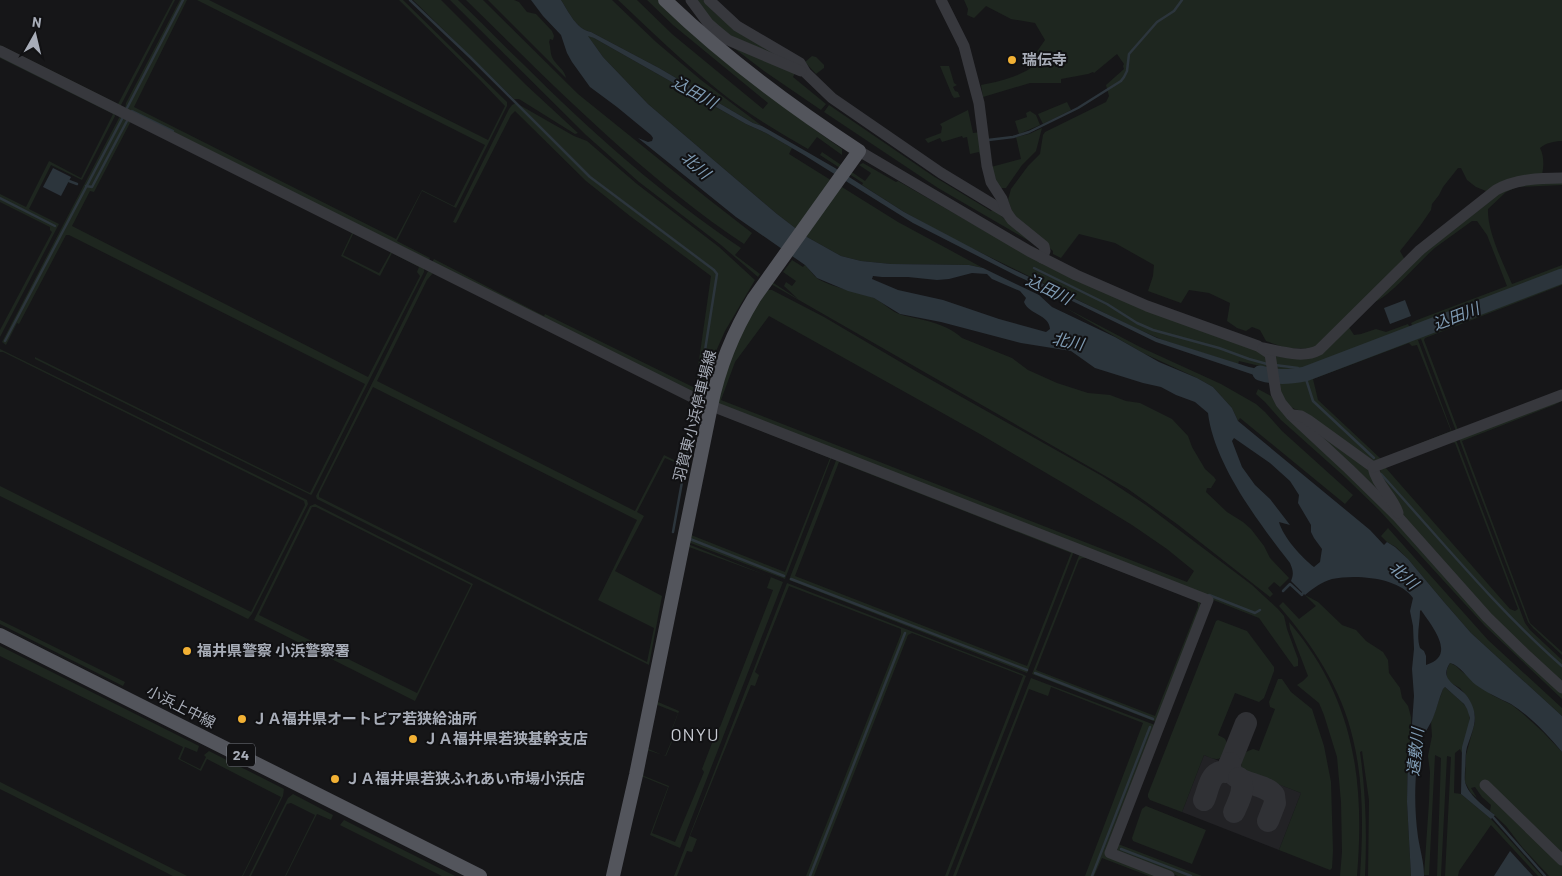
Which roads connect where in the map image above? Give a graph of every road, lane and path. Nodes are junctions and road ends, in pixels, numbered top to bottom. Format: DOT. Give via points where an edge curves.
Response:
graph roads {
  1 [pos="665,0"];
  2 [pos="691,0"];
  3 [pos="709,0"];
  4 [pos="941,0"];
  5 [pos="713,36"];
  6 [pos="0,51"];
  7 [pos="806,73"];
  8 [pos="856,155"];
  9 [pos="1562,178"];
  10 [pos="1007,213"];
  11 [pos="1042,258"];
  12 [pos="1267,353"];
  13 [pos="1562,395"];
  14 [pos="711,406"];
  15 [pos="1291,415"];
  16 [pos="1373,467"];
  17 [pos="1398,517"];
  18 [pos="0,635"];
  19 [pos="1562,688"];
  20 [pos="1485,786"];
  21 [pos="1562,860"];
  22 [pos="480,876"];
  23 [pos="613,876"];
  24 [pos="1169,876"];
  1 -- 5 [label="main road"];
  2 -- 5 [label="street" via="708,23"];
  3 -- 7 [label="street" via="737,26 800,63"];
  4 -- 10 [label="street" via="964,46 979,103 991,182"];
  5 -- 7 [label="street"];
  5 -- 8 [label="main road"];
  6 -- 14 [label="street"];
  7 -- 10 [label="street" via="856,115"];
  8 -- 11 [label="street"];
  8 -- 14 [label="main road, 羽賀東小浜停車場線" via="745,312 732,337"];
  9 -- 12 [label="street" via="1519,181 1496,190 1420,250 1319,350 1304,354"];
  10 -- 11 [label="street" via="1044,246 1046,251"];
  11 -- 12 [label="street" via="1076,276"];
  12 -- 15 [label="street" via="1278,398"];
  13 -- 16 [label="street"];
  14 -- 23 [label="main road, 羽賀東小浜停車場線"];
  14 -- 24 [label="street" via="1208,600 1110,853"];
  15 -- 16 [label="street" via="1308,420"];
  15 -- 17 [label="street"];
  16 -- 17 [label="street" via="1375,477 1397,507"];
  17 -- 19 [label="street" via="1486,617"];
  18 -- 22 [label="main road, 小浜上中線 / 24"];
  20 -- 21 [label="street"];
}
